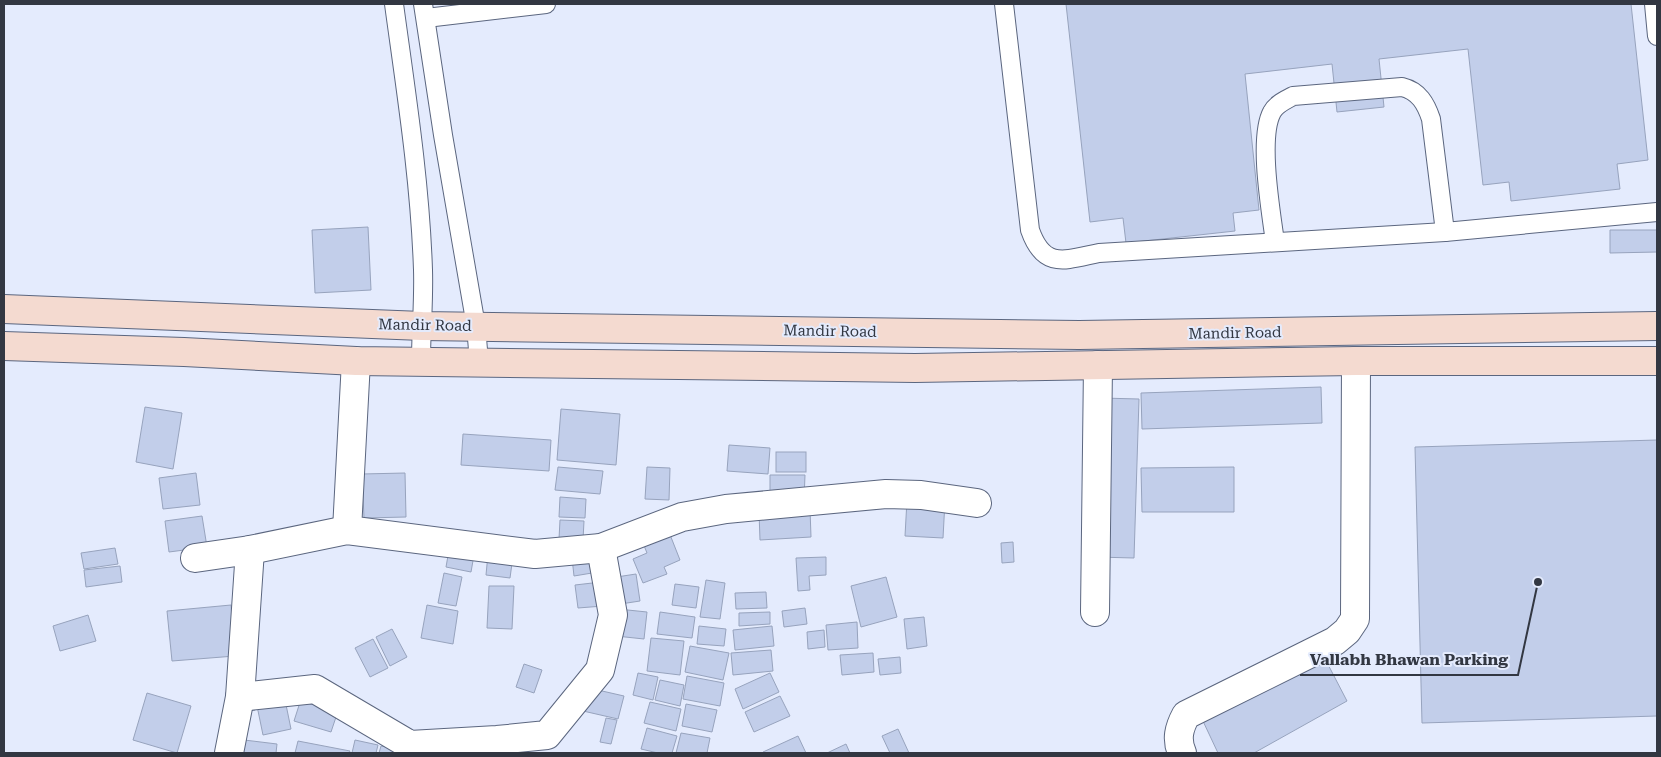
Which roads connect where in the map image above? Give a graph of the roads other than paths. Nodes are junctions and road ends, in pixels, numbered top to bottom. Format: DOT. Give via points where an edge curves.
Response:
graph roads {
  1 [pos="394,4"];
  2 [pos="546,4"];
  3 [pos="1004,4"];
  4 [pos="1654,4"];
  5 [pos="425,11"];
  6 [pos="1657,36"];
  7 [pos="1657,212"];
  8 [pos="1445,232"];
  9 [pos="1275,242"];
  10 [pos="4,309"];
  11 [pos="422,326"];
  12 [pos="476,326"];
  13 [pos="1657,326"];
  14 [pos="814,331"];
  15 [pos="4,346"];
  16 [pos="356,361"];
  17 [pos="1356,361"];
  18 [pos="1657,361"];
  19 [pos="421,362"];
  20 [pos="479,362"];
  21 [pos="1098,365"];
  22 [pos="815,367"];
  23 [pos="977,503"];
  24 [pos="347,530"];
  25 [pos="601,548"];
  26 [pos="250,550"];
  27 [pos="195,558"];
  28 [pos="1095,612"];
  29 [pos="240,697"];
  30 [pos="496,747"];
  31 [pos="230,753"];
  32 [pos="1182,753"];
  1 -- 11 [label="lane" via="415,156 423,271"];
  2 -- 5 [label="lane"];
  3 -- 9 [label="lane" via="1030,230 1034,242 1047,257 1065,260 1099,253"];
  4 -- 6 [label="lane"];
  5 -- 12 [label="lane"];
  7 -- 8 [label="lane"];
  8 -- 9 [label="lane"];
  8 -- 9 [label="lane" via="1431,120 1422,99 1412,90 1402,87 1293,96 1272,111 1266,158"];
  10 -- 11 [label="street, Mandir Road"];
  11 -- 12 [label="street, Mandir Road"];
  11 -- 19 [label="lane"];
  12 -- 14 [label="street, Mandir Road"];
  12 -- 20 [label="lane"];
  13 -- 14 [label="street, Mandir Road" via="1094,335"];
  14 -- 22 [label="street"];
  15 -- 16 [label="street, Mandir Road"];
  16 -- 19 [label="street, Mandir Road"];
  16 -- 24 [label="street"];
  17 -- 18 [label="street, Mandir Road"];
  17 -- 21 [label="street, Mandir Road"];
  17 -- 32 [label="street" via="1355,619 1335,641 1186,715 1179,728 1178,745"];
  19 -- 20 [label="street, Mandir Road"];
  20 -- 22 [label="street, Mandir Road"];
  21 -- 22 [label="street, Mandir Road"];
  21 -- 28 [label="street"];
  23 -- 25 [label="street" via="886,494 726,509 682,517"];
  24 -- 25 [label="street" via="535,554"];
  24 -- 26 [label="street"];
  25 -- 30 [label="street" via="613,615 600,670 547,735"];
  26 -- 27 [label="street"];
  26 -- 29 [label="street"];
  29 -- 30 [label="street" via="315,689 410,744"];
  29 -- 31 [label="street"];
}
